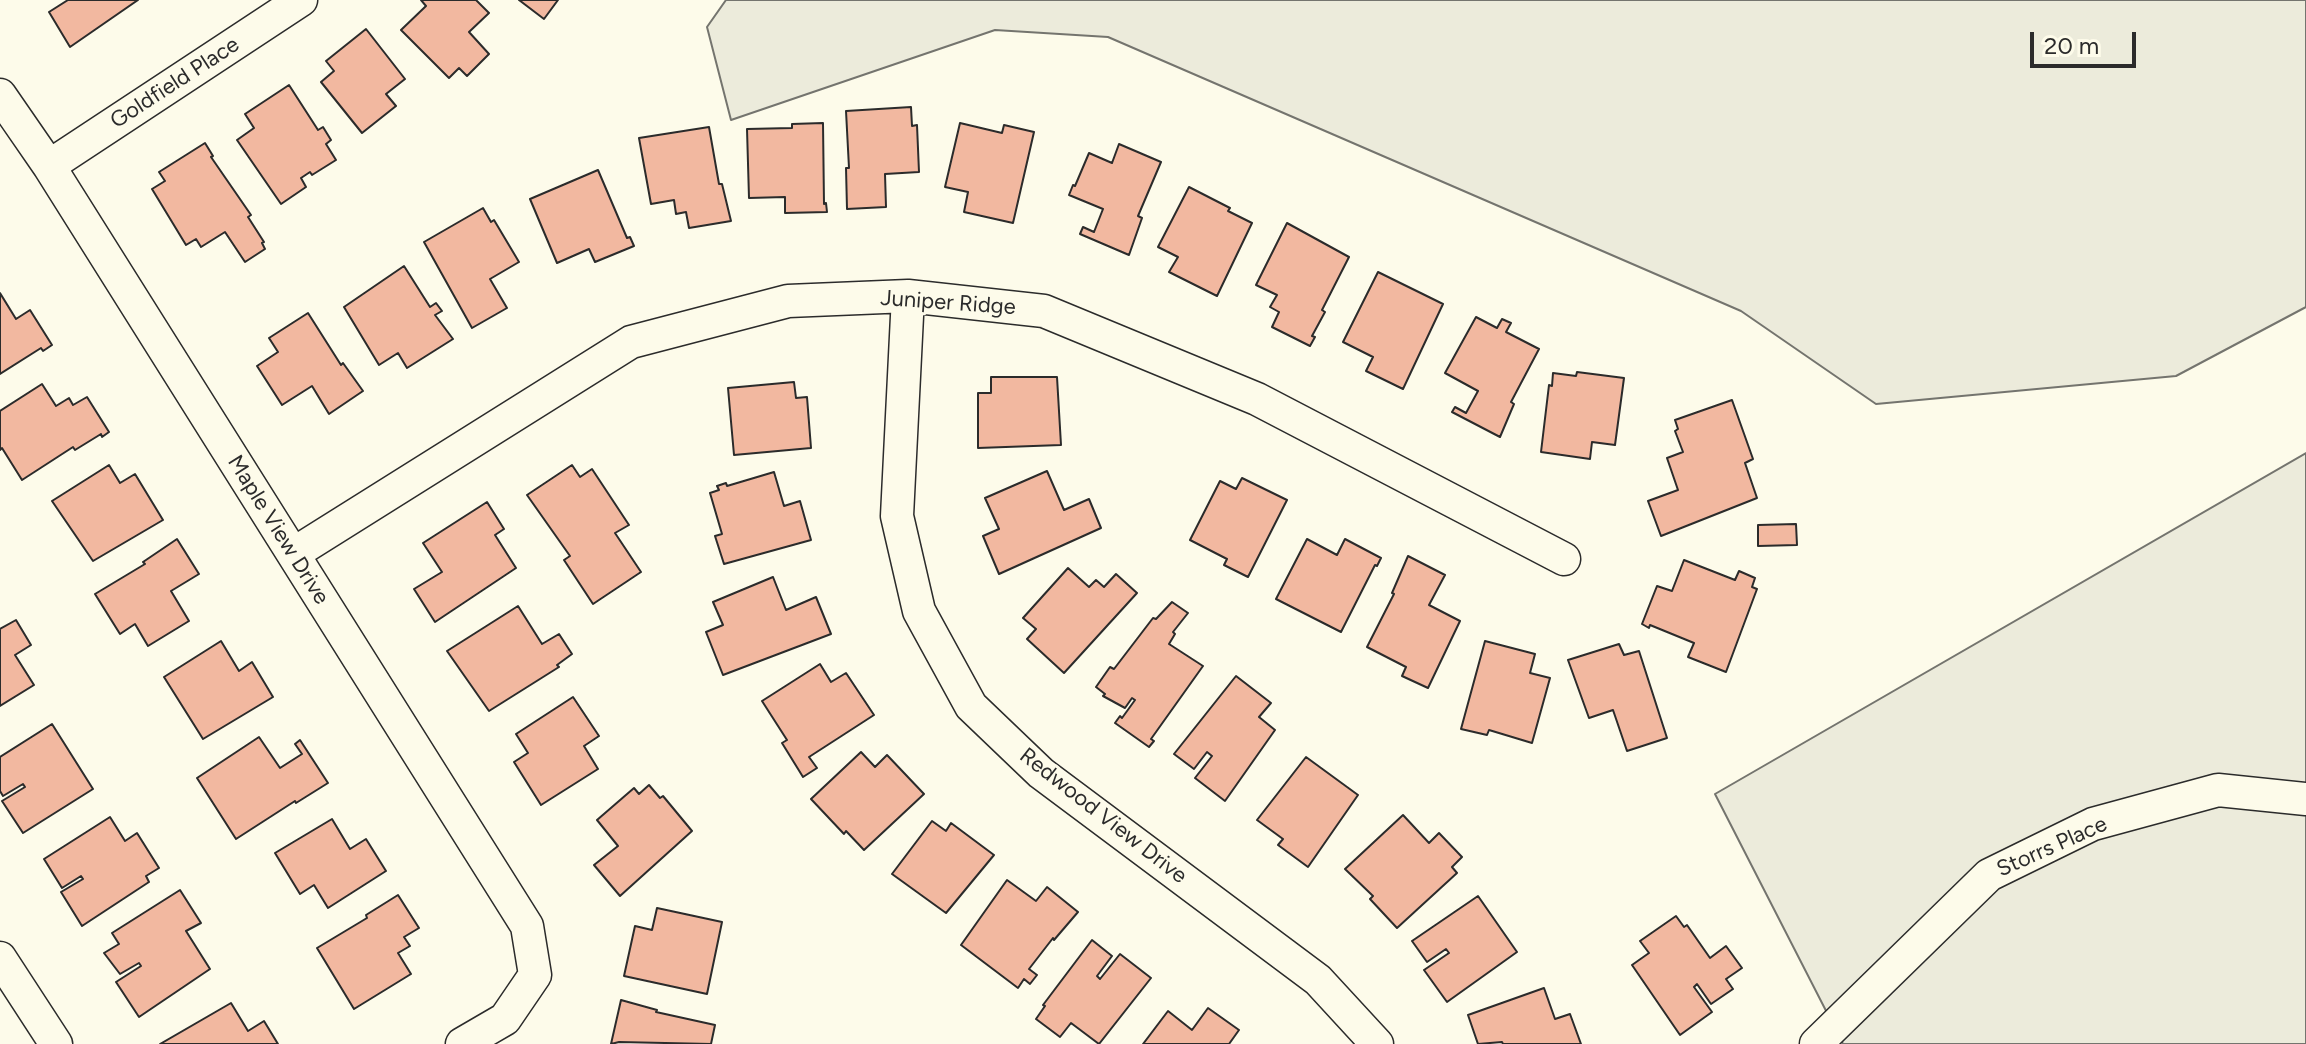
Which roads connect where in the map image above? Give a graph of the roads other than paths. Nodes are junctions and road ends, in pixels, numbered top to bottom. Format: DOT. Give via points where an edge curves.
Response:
graph roads {
  1 [pos="301,0"];
  2 [pos="0,95"];
  3 [pos="49,166"];
  4 [pos="908,296"];
  5 [pos="293,554"];
  6 [pos="1564,559"];
  7 [pos="2306,799"];
  8 [pos="0,958"];
  9 [pos="56,1044"];
  10 [pos="462,1044"];
  11 [pos="1377,1044"];
  12 [pos="1816,1044"];
  1 -- 3 [label="street, Goldfield Place"];
  2 -- 3 [label="street, Maple View Drive"];
  3 -- 5 [label="street, Maple View Drive"];
  4 -- 5 [label="street, Juniper Ridge" via="788,301 631,342"];
  4 -- 6 [label="street, Juniper Ridge" via="1044,311 1257,399"];
  4 -- 11 [label="street, Redwood View Drive" via="897,516 919,611 971,706 1041,773 1318,980"];
  5 -- 10 [label="street, Maple View Drive" via="527,926 535,975 505,1019"];
  7 -- 12 [label="street, Storrs Place" via="2218,790 2093,824 1989,875"];
  8 -- 9 [label="street"];
}
